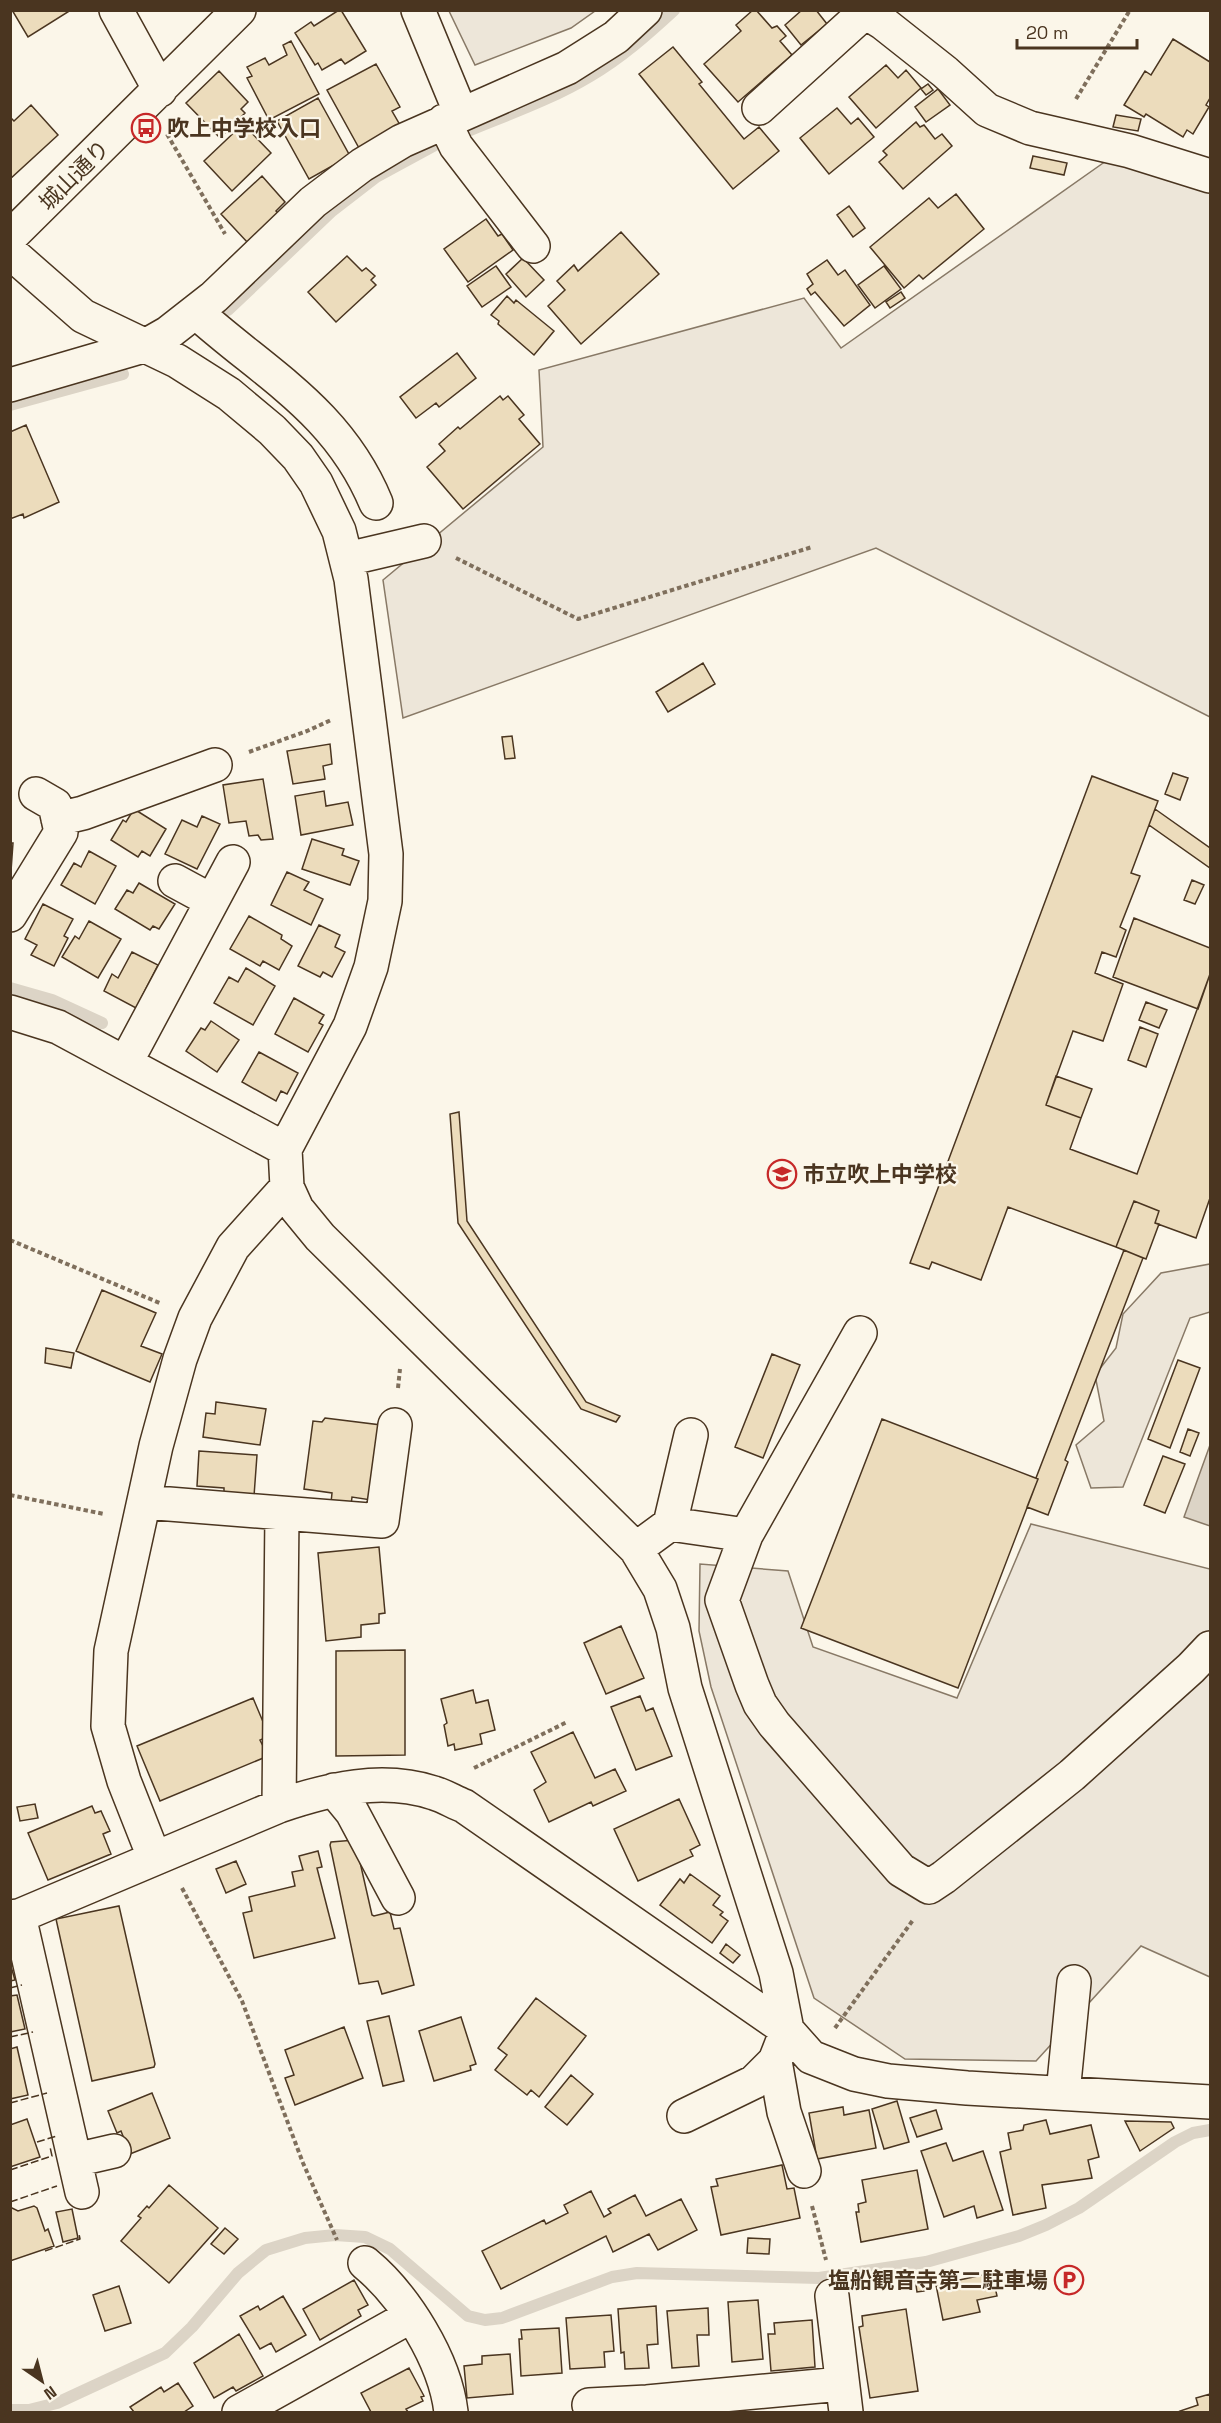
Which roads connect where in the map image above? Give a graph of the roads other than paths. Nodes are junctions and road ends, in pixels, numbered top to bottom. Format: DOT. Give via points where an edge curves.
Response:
graph roads {
  1 [pos="116,10"];
  2 [pos="239,10"];
  3 [pos="418,10"];
  4 [pos="645,10"];
  5 [pos="864,11"];
  6 [pos="160,90"];
  7 [pos="759,108"];
  8 [pos="453,117"];
  9 [pos="1210,176"];
  10 [pos="10,237"];
  11 [pos="533,246"];
  12 [pos="10,252"];
  13 [pos="195,312"];
  14 [pos="147,345"];
  15 [pos="10,385"];
  16 [pos="376,503"];
  17 [pos="424,541"];
  18 [pos="347,559"];
  19 [pos="215,765"];
  20 [pos="36,794"];
  21 [pos="58,819"];
  22 [pos="233,862"];
  23 [pos="175,882"];
  24 [pos="212,900"];
  25 [pos="12,910"];
  26 [pos="10,1012"];
  27 [pos="126,1062"];
  28 [pos="285,1149"];
  29 [pos="287,1186"];
  30 [pos="860,1333"];
  31 [pos="395,1425"];
  32 [pos="691,1435"];
  33 [pos="142,1511"];
  34 [pos="282,1513"];
  35 [pos="670,1524"];
  36 [pos="746,1535"];
  37 [pos="636,1549"];
  38 [pos="1210,1648"];
  39 [pos="334,1790"];
  40 [pos="279,1806"];
  41 [pos="154,1857"];
  42 [pos="398,1898"];
  43 [pos="15,1916"];
  44 [pos="1074,1982"];
  45 [pos="787,2030"];
  46 [pos="775,2061"];
  47 [pos="1063,2094"];
  48 [pos="1210,2102"];
  49 [pos="684,2116"];
  50 [pos="114,2151"];
  51 [pos="75,2160"];
  52 [pos="804,2171"];
  53 [pos="82,2192"];
  54 [pos="365,2263"];
  55 [pos="832,2296"];
  56 [pos="411,2316"];
  57 [pos="844,2398"];
  58 [pos="589,2404"];
  59 [pos="648,2407"];
  60 [pos="258,2408"];
  61 [pos="451,2412"];
  1 -- 6 [label="street"];
  2 -- 6 [label="street, 城山通り"];
  3 -- 8 [label="street"];
  4 -- 8 [label="street" via="616,37 567,68"];
  5 -- 7 [label="street"];
  5 -- 9 [label="street" via="945,72 987,110 1030,128 1130,151"];
  6 -- 10 [label="street, 城山通り"];
  8 -- 11 [label="street" via="456,146"];
  8 -- 13 [label="street" via="362,165 291,222"];
  12 -- 14 [label="street" via="83,316"];
  13 -- 14 [label="street"];
  13 -- 16 [label="street" via="305,400 355,462"];
  14 -- 15 [label="street"];
  14 -- 18 [label="street" via="229,394 298,457 328,506"];
  17 -- 18 [label="street"];
  18 -- 28 [label="street" via="386,854 385,900 371,967 350,1026"];
  19 -- 21 [label="street"];
  20 -- 21 [label="street" via="55,805"];
  21 -- 25 [label="street" via="61,832"];
  22 -- 24 [label="street"];
  23 -- 24 [label="street"];
  24 -- 27 [label="street"];
  26 -- 27 [label="street" via="58,1027"];
  27 -- 28 [label="street"];
  28 -- 29 [label="street"];
  29 -- 33 [label="street" via="233,1247 195,1318 169,1393"];
  29 -- 37 [label="street" via="297,1209 320,1238"];
  30 -- 36 [label="street"];
  31 -- 34 [label="street" via="382,1521"];
  32 -- 35 [label="street"];
  33 -- 34 [label="street"];
  33 -- 41 [label="street" via="111,1652 108,1726 124,1781"];
  34 -- 40 [label="street"];
  35 -- 36 [label="street"];
  35 -- 37 [label="street"];
  36 -- 38 [label="street" via="722,1600 760,1704 901,1870 929,1887 1071,1775"];
  37 -- 45 [label="street" via="660,1588 673,1628 685,1688 777,1973"];
  39 -- 40 [label="street"];
  39 -- 42 [label="street" via="352,1812"];
  39 -- 45 [label="street" via="359,1785 396,1786 433,1792 464,1806"];
  40 -- 41 [label="street"];
  41 -- 43 [label="street"];
  43 -- 51 [label="street"];
  44 -- 47 [label="street"];
  45 -- 46 [label="street"];
  45 -- 47 [label="street" via="812,2057 854,2074 888,2081"];
  46 -- 49 [label="street" via="754,2082"];
  46 -- 52 [label="street" via="784,2112"];
  47 -- 48 [label="street"];
  50 -- 51 [label="street"];
  51 -- 53 [label="street"];
  54 -- 56 [label="street" via="395,2292"];
  55 -- 57 [label="street"];
  56 -- 60 [label="street"];
  56 -- 61 [label="street" via="445,2382"];
  57 -- 59 [label="street"];
  58 -- 59 [label="street"];
}
